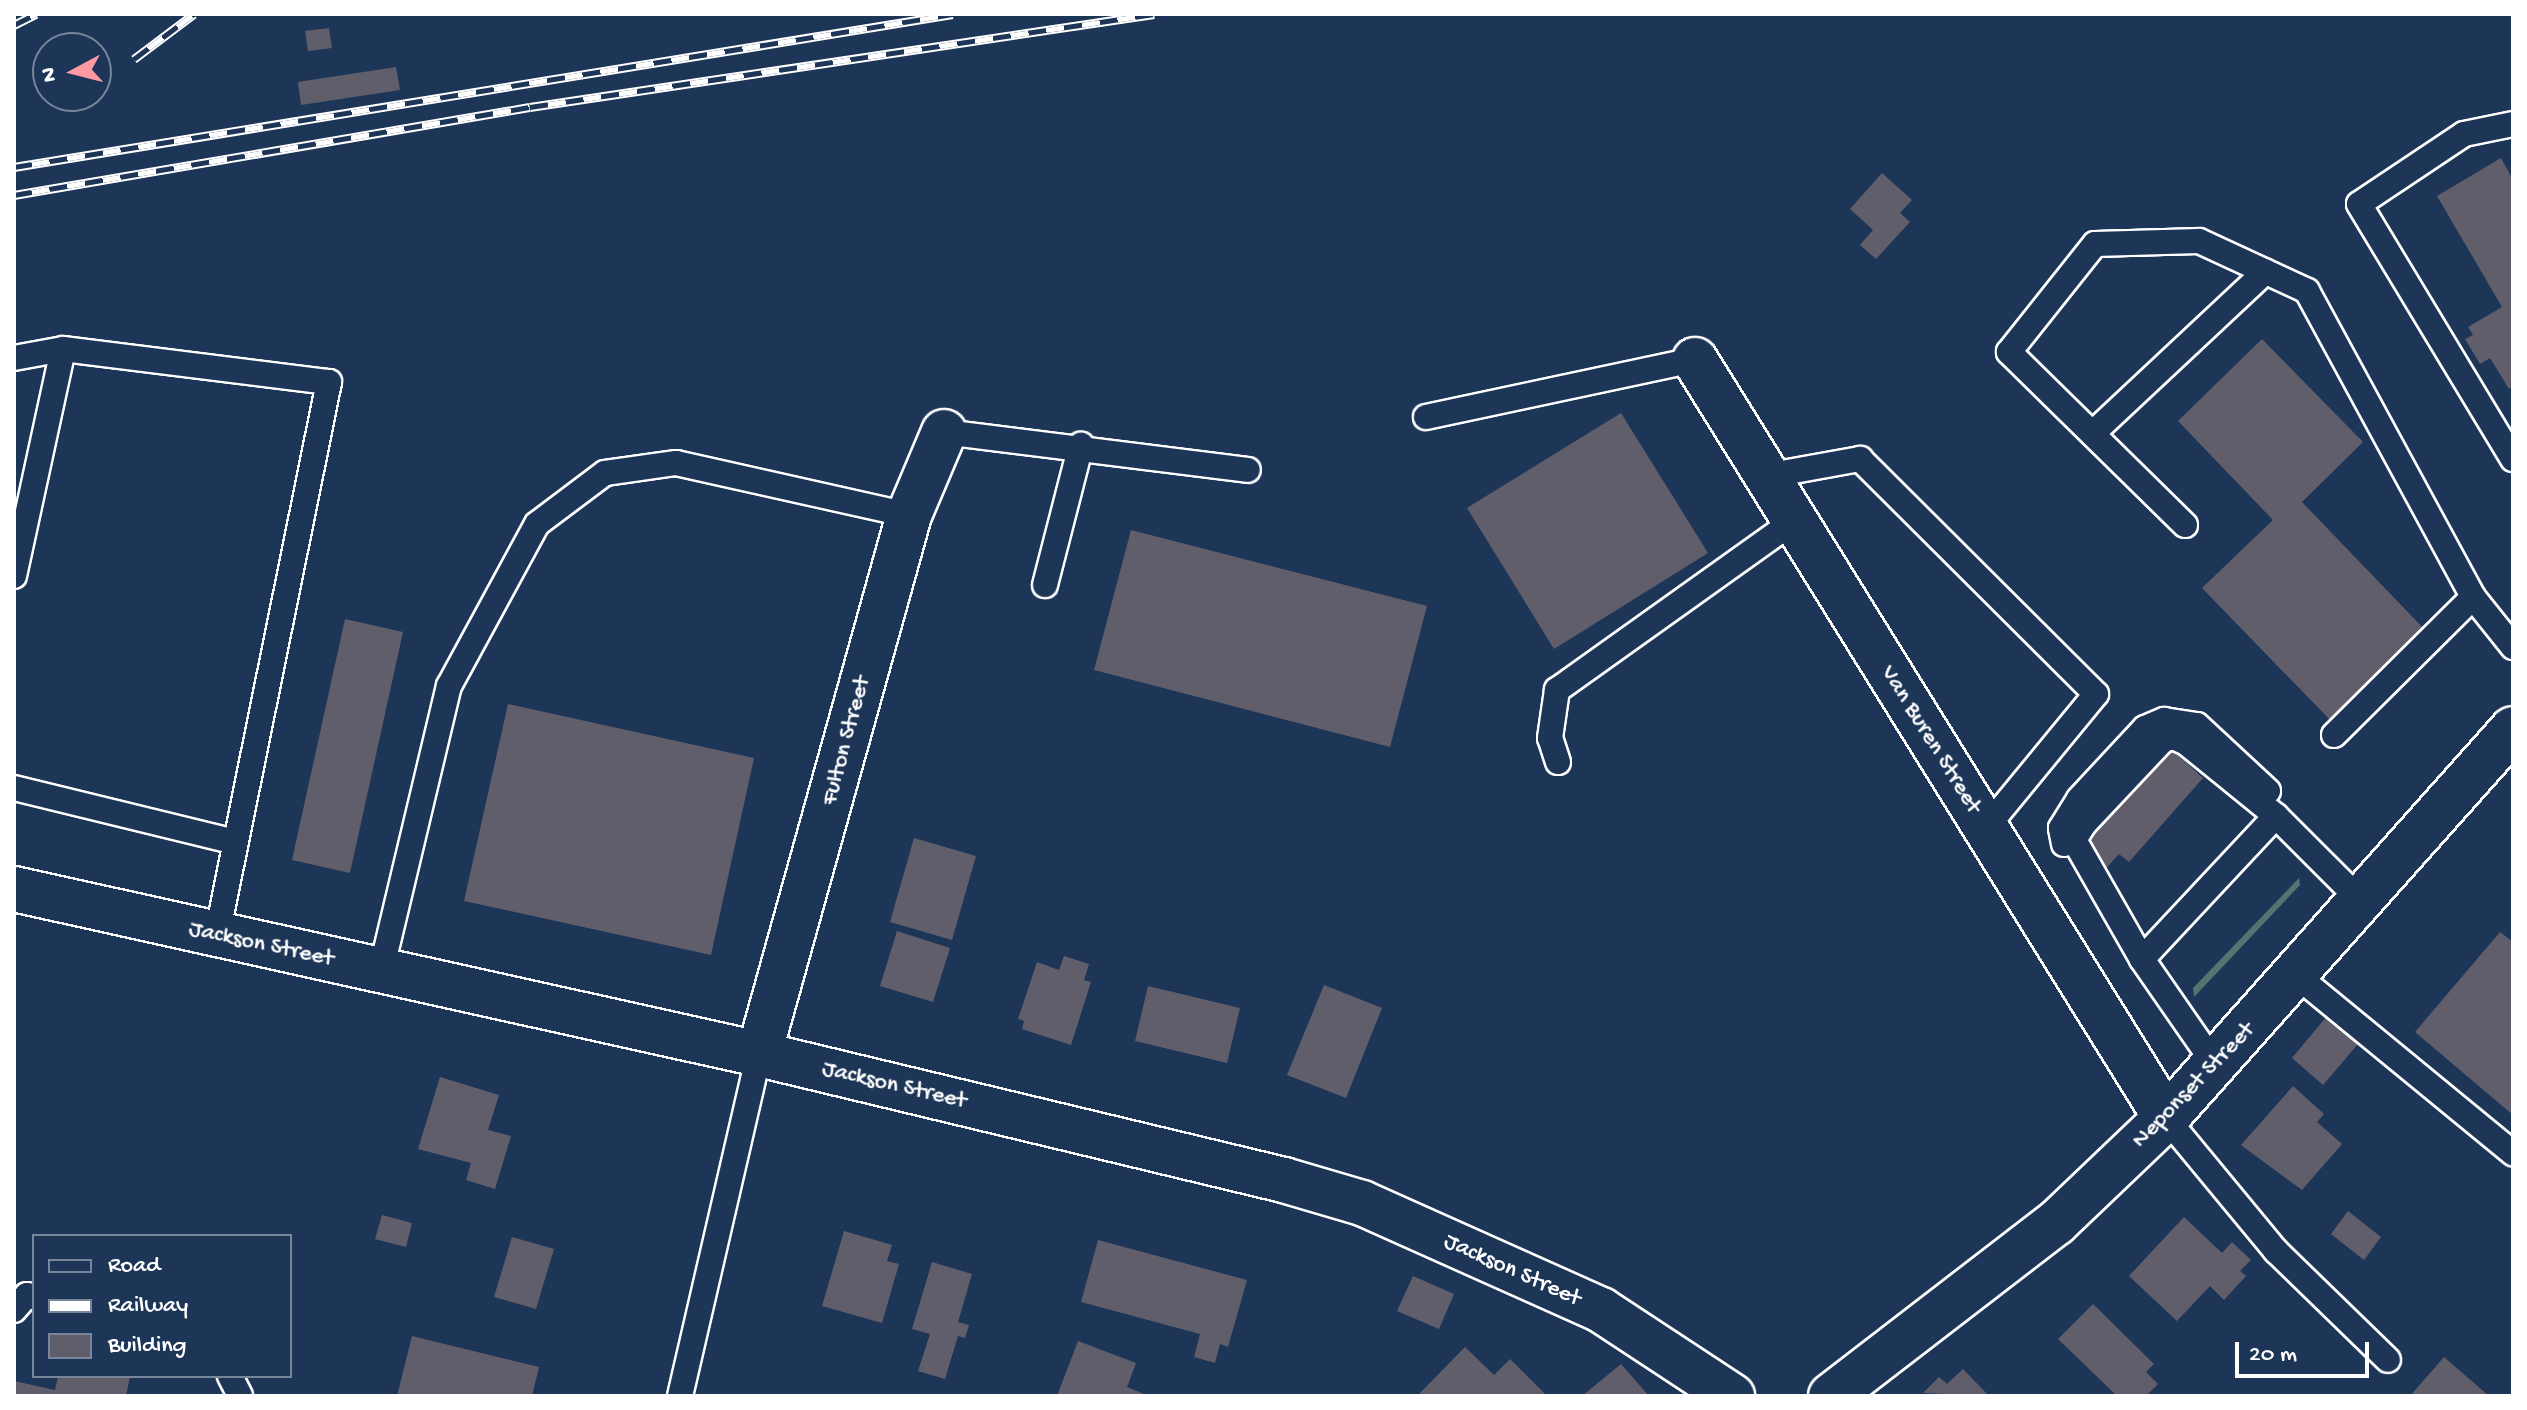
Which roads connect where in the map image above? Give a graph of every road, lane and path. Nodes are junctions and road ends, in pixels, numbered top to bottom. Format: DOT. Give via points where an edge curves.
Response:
graph roads {
  1 [pos="2513,124"];
  2 [pos="2265,272"];
  3 [pos="63,349"];
  4 [pos="14,358"];
  5 [pos="1695,360"];
  6 [pos="1426,417"];
  7 [pos="944,432"];
  8 [pos="2093,433"];
  9 [pos="1081,445"];
  10 [pos="2513,459"];
  11 [pos="1248,470"];
  12 [pos="25,472"];
  13 [pos="1766,476"];
  14 [pos="909,515"];
  15 [pos="1794,521"];
  16 [pos="2185,525"];
  17 [pos="14,576"];
  18 [pos="1045,585"];
  19 [pos="2473,597"];
  20 [pos="2513,647"];
  21 [pos="2513,729"];
  22 [pos="2334,735"];
  23 [pos="1558,762"];
  24 [pos="14,788"];
  25 [pos="2276,816"];
  26 [pos="1985,829"];
  27 [pos="236,842"];
  28 [pos="14,889"];
  29 [pos="2361,901"];
  30 [pos="217,935"];
  31 [pos="2142,959"];
  32 [pos="381,971"];
  33 [pos="2296,975"];
  34 [pos="759,1054"];
  35 [pos="2216,1066"];
  36 [pos="2166,1118"];
  37 [pos="2513,1153"];
  38 [pos="32,1296"];
  39 [pos="14,1310"];
  40 [pos="2388,1360"];
  41 [pos="231,1378"];
  42 [pos="240,1396"];
  43 [pos="680,1396"];
  44 [pos="1732,1396"];
  45 [pos="1831,1396"];
  1 -- 10 [label="lane" via="2464,134 2359,204"];
  2 -- 8 [label="lane"];
  2 -- 8 [label="lane" via="2199,241 2095,244 2009,352"];
  2 -- 19 [label="lane" via="2307,291"];
  3 -- 4 [label="lane"];
  3 -- 12 [label="lane"];
  3 -- 27 [label="lane" via="329,382"];
  5 -- 6 [label="lane"];
  5 -- 13 [label="street, Van Buren Street"];
  7 -- 9 [label="lane"];
  7 -- 14 [label="street, Fulton Street"];
  8 -- 16 [label="lane"];
  9 -- 11 [label="lane"];
  9 -- 18 [label="lane"];
  12 -- 17 [label="lane"];
  13 -- 15 [label="street, Van Buren Street"];
  13 -- 26 [label="lane" via="1860,459 2096,694"];
  14 -- 32 [label="lane" via="676,463 605,473 537,524 449,686"];
  14 -- 34 [label="street, Fulton Street"];
  15 -- 23 [label="lane" via="1557,690 1550,738"];
  15 -- 26 [label="street, Van Buren Street"];
  19 -- 20 [label="lane"];
  19 -- 22 [label="lane"];
  21 -- 29 [label="street, Neponset Street"];
  24 -- 27 [label="lane"];
  25 -- 29 [label="lane"];
  25 -- 31 [label="lane"];
  25 -- 31 [label="lane" via="2173,737 2163,740 2093,813 2074,840"];
  26 -- 36 [label="street, Van Buren Street"];
  27 -- 30 [label="lane"];
  28 -- 30 [label="street, Jackson Street"];
  29 -- 33 [label="street, Neponset Street"];
  30 -- 32 [label="street, Jackson Street"];
  31 -- 35 [label="lane"];
  32 -- 34 [label="street, Jackson Street"];
  33 -- 35 [label="street, Neponset Street"];
  33 -- 37 [label="lane"];
  34 -- 43 [label="lane"];
  34 -- 44 [label="street, Jackson Street" via="1179,1152 1362,1203 1601,1310"];
  35 -- 36 [label="street, Neponset Street"];
  36 -- 40 [label="lane" via="2276,1251"];
  36 -- 45 [label="street, Neponset Street" via="2056,1223"];
  38 -- 39 [label="lane" via="27,1295"];
  41 -- 42 [label="lane"];
}
